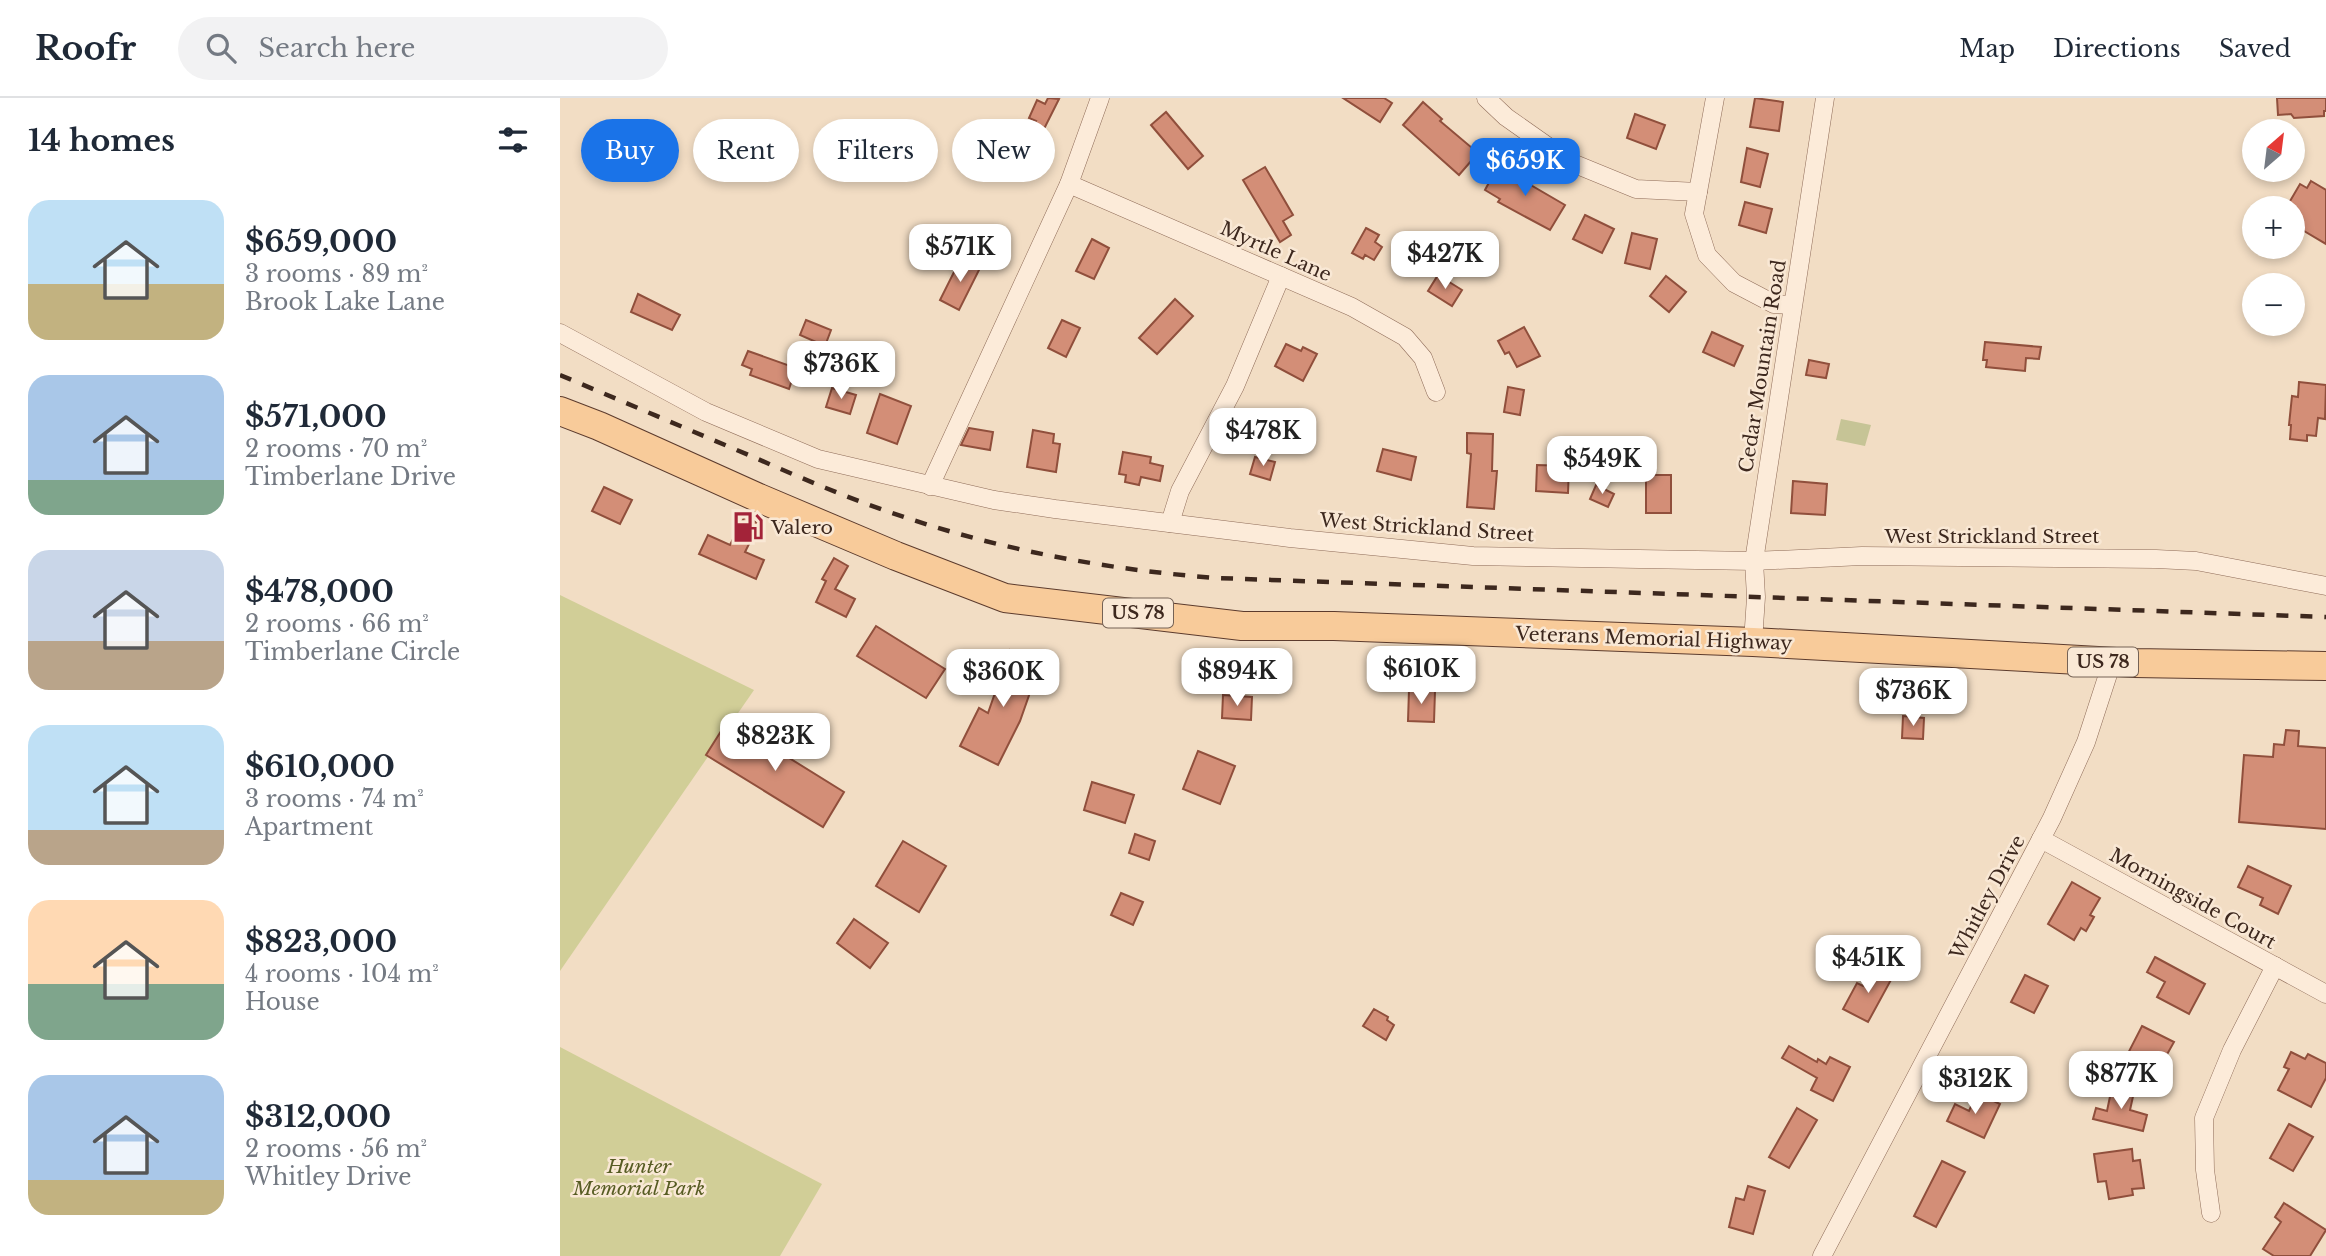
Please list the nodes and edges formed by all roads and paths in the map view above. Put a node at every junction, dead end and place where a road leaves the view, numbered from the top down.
1 (1100, 98) edge
2 (1486, 98) edge
3 (1715, 98) edge
4 (1825, 98) edge
5 (1069, 184) junction
6 (1698, 192) junction
7 (1281, 276) junction
8 (1792, 305) junction
9 (560, 333) edge
10 (1436, 393) dead end
11 (560, 411) edge
12 (930, 486) junction
13 (1170, 523) junction
14 (1754, 561) junction
15 (2326, 586) edge
16 (1753, 642) junction
17 (2112, 662) junction
18 (2326, 666) edge
19 (2041, 839) junction
20 (2275, 966) junction
21 (2326, 994) edge
22 (2211, 1213) dead end
23 (1822, 1256) edge

1 - 5 street
2 - 6 street
3 - 6 street
4 - 8 street, Cedar Mountain Road
5 - 7 street, Myrtle Lane
5 - 12 street
6 - 8 street
7 - 10 street, Myrtle Lane
7 - 13 street
8 - 14 street, Cedar Mountain Road
9 - 12 street, West Strickland Street
11 - 16 main road, Veterans Memorial Highway / US 78
12 - 13 street, West Strickland Street
13 - 14 street, West Strickland Street
14 - 15 street, West Strickland Street
14 - 16 street, Cedar Mountain Road
16 - 17 main road, Veterans Memorial Highway / US 78
17 - 18 main road, Veterans Memorial Highway / US 78
17 - 19 street, Whitley Drive
19 - 20 street, Morningside Court
19 - 23 street, Whitley Drive
20 - 21 street, Morningside Court
20 - 22 street

